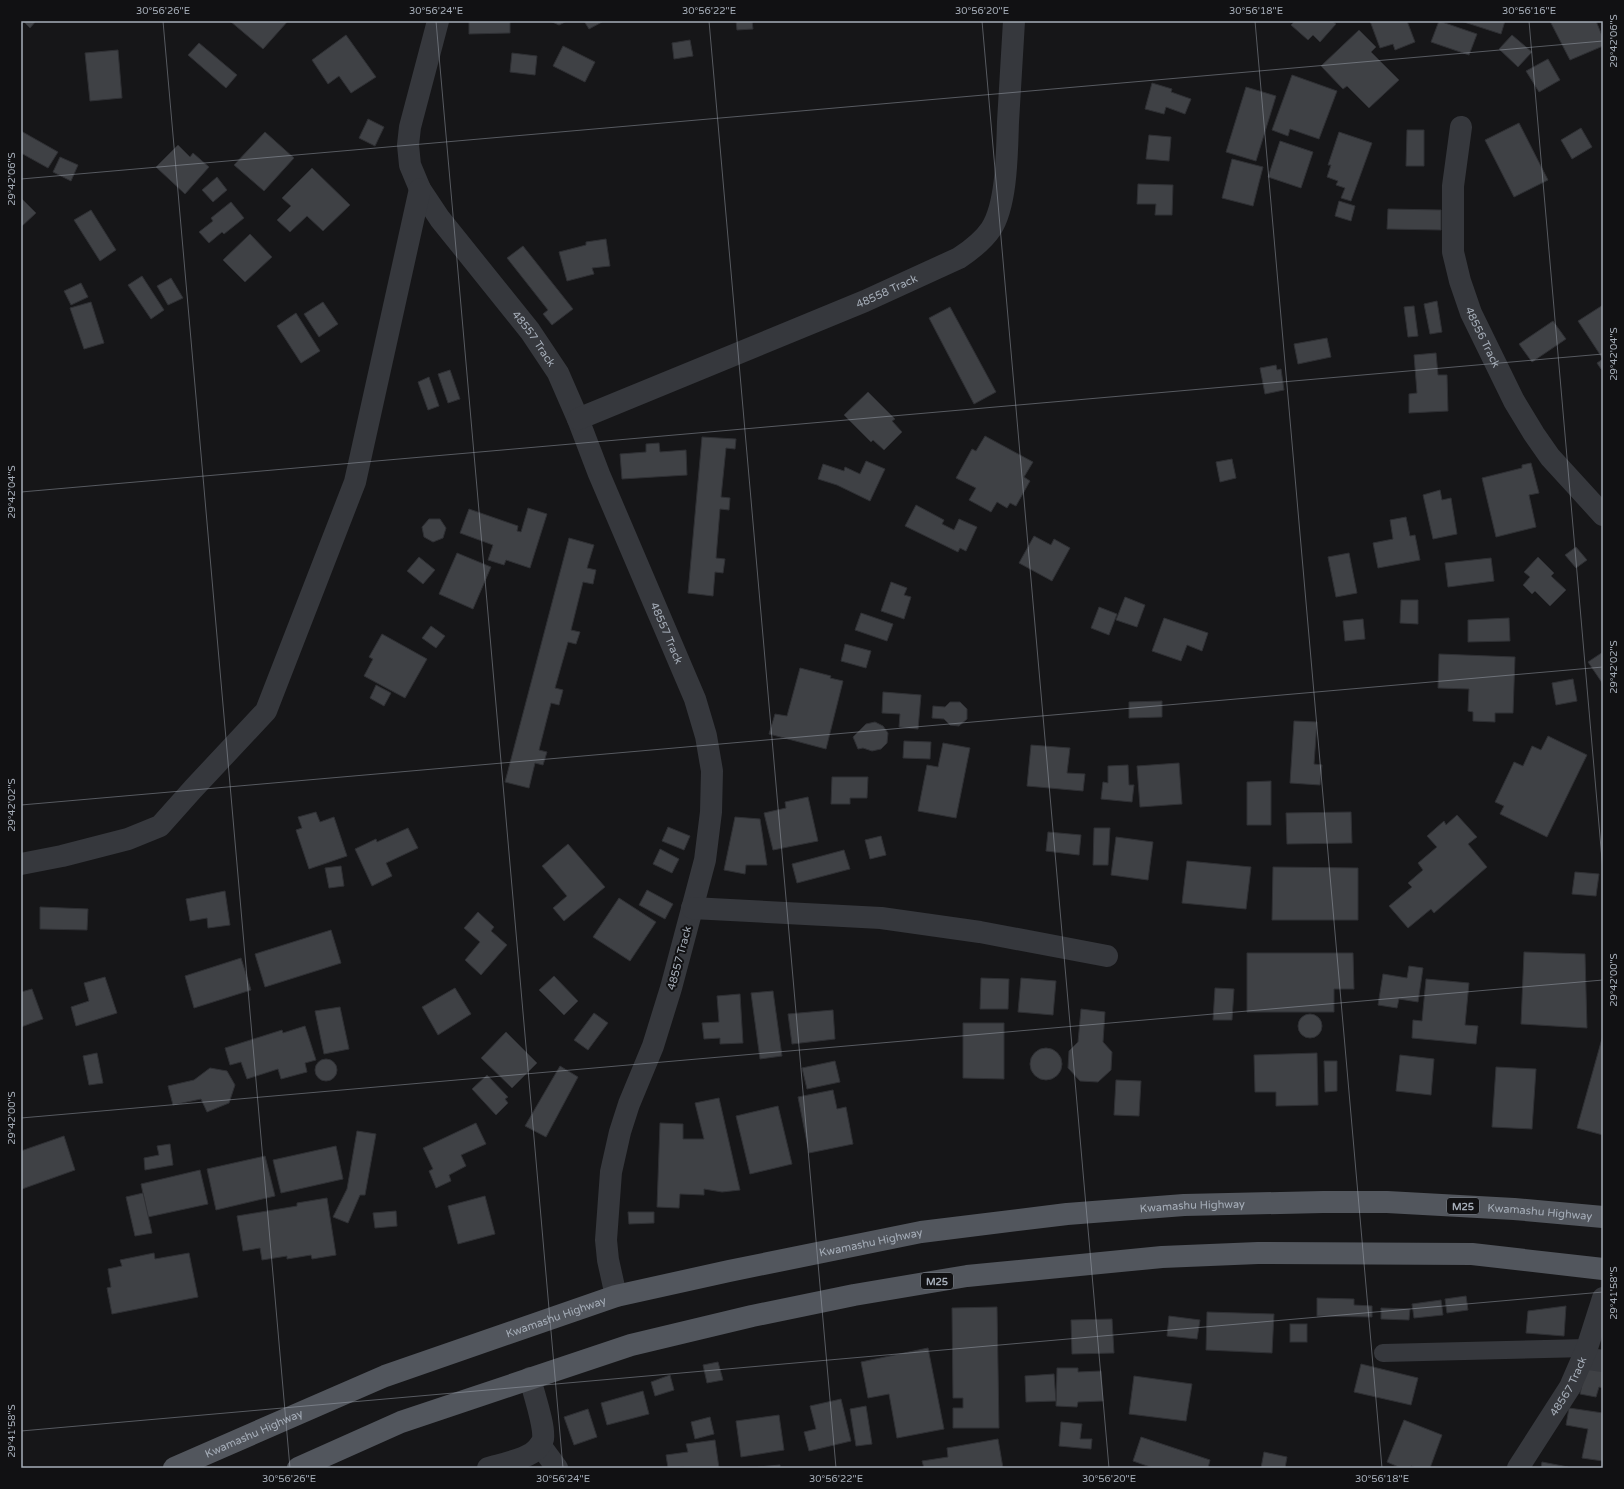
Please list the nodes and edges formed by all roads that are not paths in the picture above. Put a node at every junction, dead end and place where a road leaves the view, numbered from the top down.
1 (438, 21) edge
2 (1014, 21) edge
3 (1460, 126) dead end
4 (420, 189) junction
5 (578, 419) junction
6 (1603, 514) edge
7 (21, 864) edge
8 (692, 908) junction
9 (1107, 956) dead end
10 (1603, 1217) edge
11 (1603, 1269) edge
12 (616, 1296) junction
13 (1603, 1298) edge
14 (1383, 1353) dead end
15 (1590, 1356) edge
16 (530, 1378) junction
17 (540, 1445) junction
18 (174, 1468) edge
19 (298, 1468) edge
20 (488, 1468) edge
21 (557, 1468) edge
22 (1518, 1468) edge

1 - 4 street, 48557 Track
2 - 5 street, 48558 Track
3 - 6 street, 48556 Track
4 - 5 street, 48557 Track
4 - 7 street
5 - 8 street, 48557 Track
8 - 9 street
8 - 12 street, 48557 Track
10 - 12 main road, Kwamashu Highway / M25
11 - 16 main road, M25
12 - 18 main road, Kwamashu Highway / M25
13 - 15 street, 48567 Track
14 - 15 lane
15 - 22 street, 48567 Track
16 - 17 street
16 - 19 main road, M25
17 - 20 street
17 - 21 street

